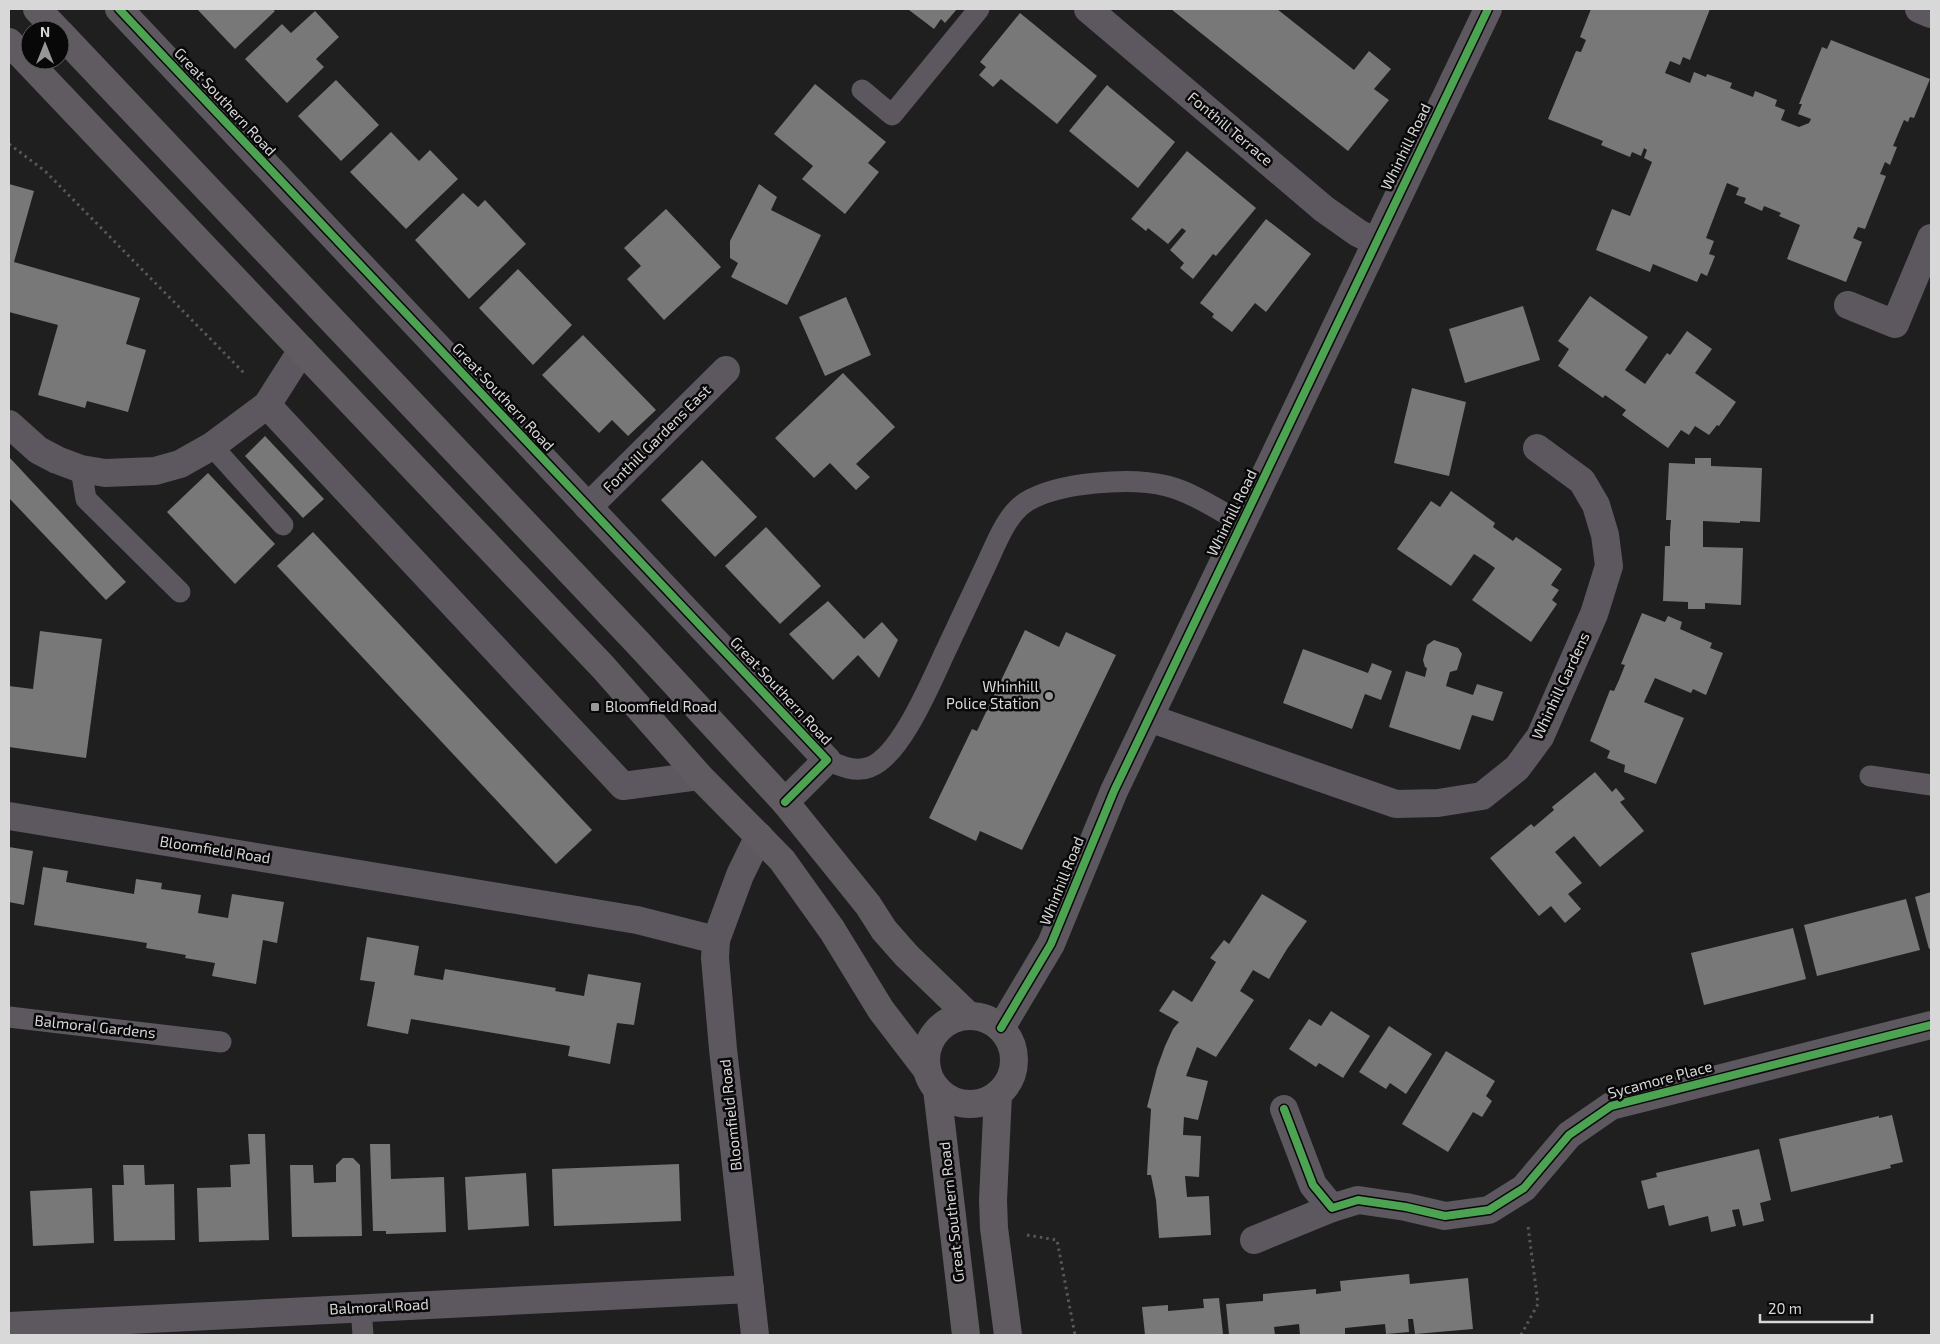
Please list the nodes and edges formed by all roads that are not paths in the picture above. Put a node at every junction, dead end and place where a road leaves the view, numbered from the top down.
1 (37, 9) edge
2 (119, 9) edge
3 (979, 9) edge
4 (1088, 9) edge
5 (1488, 9) edge
6 (1919, 9) edge
7 (1931, 14) edge
8 (47, 20) edge
9 (9, 42) edge
10 (70, 44) edge
11 (862, 90) dead end
12 (1931, 238) edge
13 (1376, 242) junction
14 (1848, 305) dead end
15 (302, 350) junction
16 (726, 370) dead end
17 (268, 405) junction
18 (9, 424) edge
19 (212, 446) junction
20 (1537, 448) dead end
21 (81, 469) junction
22 (588, 507) junction
23 (1242, 522) junction
24 (283, 525) dead end
25 (180, 592) dead end
26 (1149, 718) junction
27 (826, 760) junction
28 (699, 776) junction
29 (1870, 776) dead end
30 (1931, 785) edge
31 (785, 802) junction
32 (9, 816) edge
33 (759, 836) junction
34 (716, 940) junction
35 (968, 1015) junction
36 (9, 1017) edge
37 (1931, 1025) edge
38 (1002, 1028) junction
39 (221, 1042) dead end
40 (932, 1080) junction
41 (998, 1094) junction
42 (1284, 1109) dead end
43 (1332, 1208) junction
44 (1254, 1240) dead end
45 (750, 1290) junction
46 (361, 1308) junction
47 (9, 1326) edge
48 (363, 1335) edge
49 (756, 1335) edge
50 (966, 1335) edge
51 (1008, 1335) edge

1 - 8 main road
2 - 22 street, Great Southern Road
3 - 11 lane
4 - 13 street, Fonthill Terrace
5 - 13 street, Whinhill Road
6 - 7 street
9 - 15 main road, Great Southern Road
10 - 31 main road
12 - 14 street
13 - 23 street, Whinhill Road
15 - 17 street
15 - 28 main road, Great Southern Road
16 - 22 street, Fonthill Gardens East
17 - 19 street
17 - 28 street
18 - 21 street
19 - 21 street
19 - 24 lane
20 - 26 street, Whinhill Gardens
21 - 25 lane
22 - 27 street, Great Southern Road
23 - 26 street, Whinhill Road
23 - 27 lane
26 - 38 street, Whinhill Road
27 - 31 street, Great Southern Road
28 - 33 main road, Great Southern Road
29 - 30 lane
31 - 35 main road
32 - 34 street, Bloomfield Road
33 - 34 street, Bloomfield Road
33 - 40 main road, Great Southern Road
34 - 45 street, Bloomfield Road
35 - 38 main road
35 - 40 main road
36 - 39 lane, Balmoral Gardens
37 - 43 street, Sycamore Place
38 - 41 main road
40 - 41 main road
40 - 50 main road, Great Southern Road
41 - 51 main road
42 - 43 street
43 - 44 street, Sycamore Place
45 - 46 street, Balmoral Road
45 - 49 street, Bloomfield Road
46 - 47 street, Balmoral Road
46 - 48 lane

